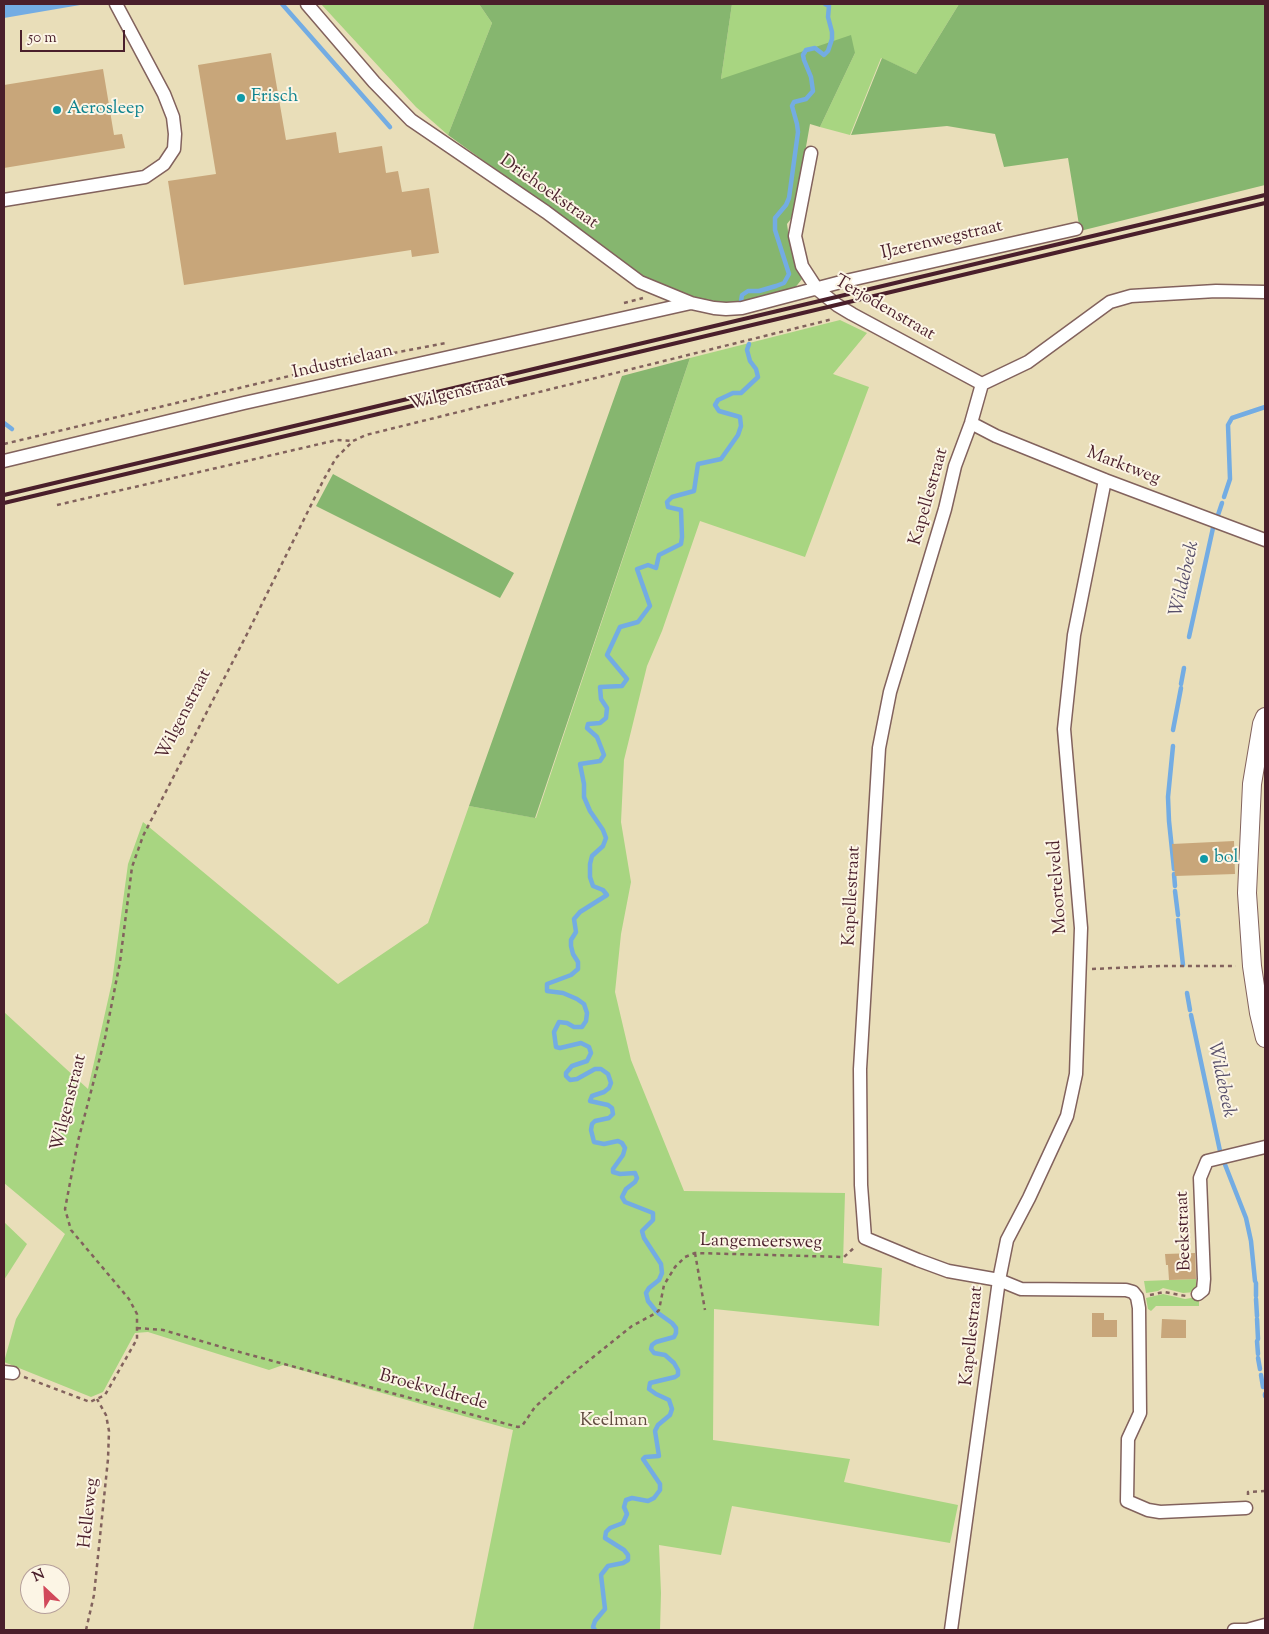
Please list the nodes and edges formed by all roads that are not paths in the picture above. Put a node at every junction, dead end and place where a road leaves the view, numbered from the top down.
1 (116, 4) edge
2 (307, 4) edge
3 (811, 153) dead end
4 (4, 200) edge
5 (1076, 228) dead end
6 (816, 289) junction
7 (1265, 292) edge
8 (691, 303) junction
9 (982, 384) junction
10 (971, 422) junction
11 (4, 461) edge
12 (1105, 480) junction
13 (1265, 540) edge
14 (1265, 716) edge
15 (1265, 1038) edge
16 (1265, 1148) edge
17 (999, 1280) junction
18 (1198, 1294) road end
19 (1246, 1508) dead end
20 (1265, 1625) edge
21 (951, 1630) edge
22 (1234, 1630) edge

1 - 4 street
2 - 8 street, Driehoekstraat
3 - 6 street, Terjodenstraat
5 - 6 street, IJzerenwegstraat
6 - 8 street, Driehoekstraat
6 - 9 street, Terjodenstraat
7 - 9 street
8 - 11 street, Industrielaan
9 - 10 street, Kapellestraat
10 - 12 street, Marktweg
10 - 17 street, Kapellestraat
12 - 13 street, Marktweg
12 - 17 street, Moortelveld
14 - 15 street
16 - 18 street, Beekstraat
17 - 19 street
17 - 21 street, Kapellestraat
20 - 22 street

